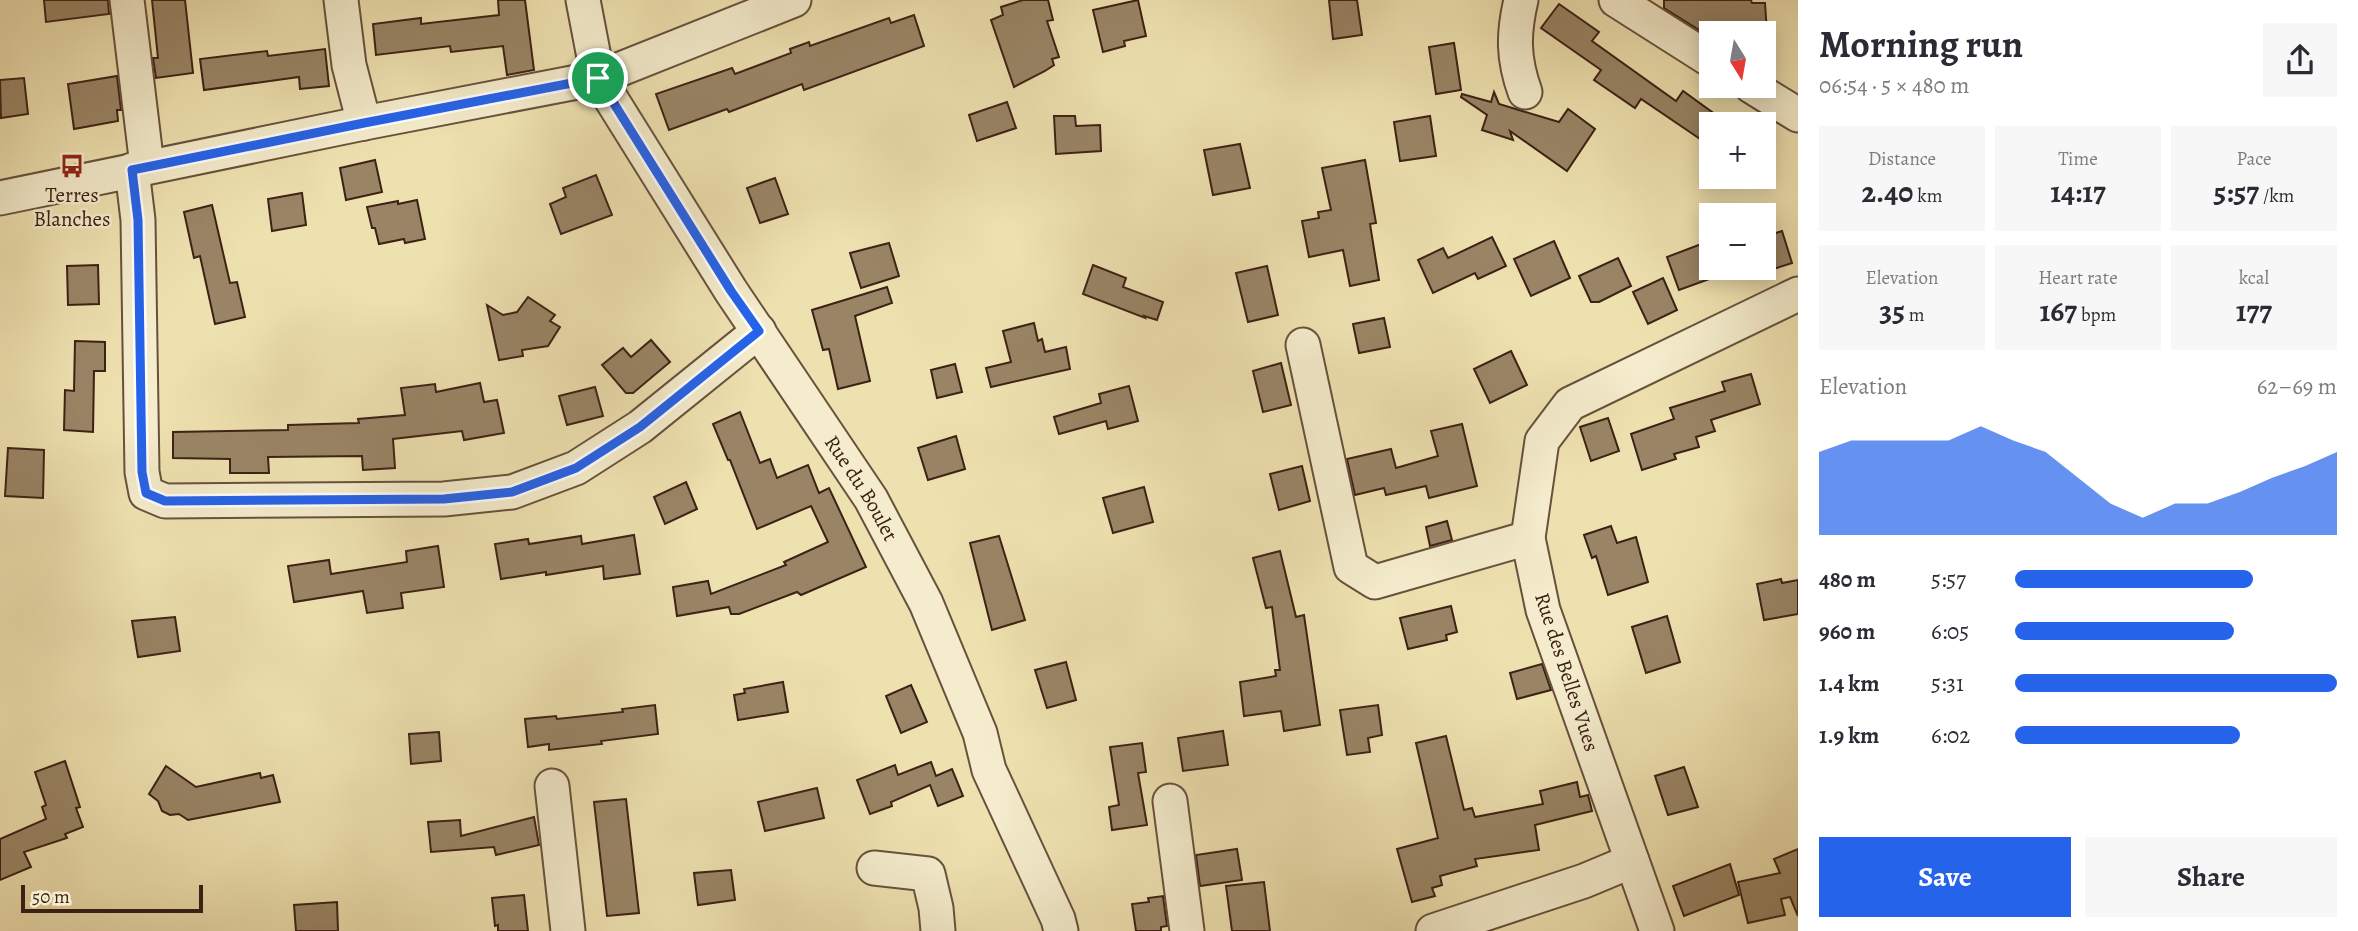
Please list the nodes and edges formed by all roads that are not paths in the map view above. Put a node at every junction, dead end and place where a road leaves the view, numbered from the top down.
1 (127, 0) edge
2 (341, 0) edge
3 (583, 0) edge
4 (794, 0) edge
5 (1521, 0) edge
6 (1616, 0) edge
7 (1699, 53) edge
8 (598, 78) junction
9 (1525, 92) dead end
10 (1770, 98) edge
11 (1798, 116) edge
12 (364, 123) junction
13 (140, 168) junction
14 (0, 198) edge
15 (1798, 294) edge
16 (759, 331) junction
17 (1303, 345) dead end
18 (1528, 538) junction
19 (552, 786) dead end
20 (1170, 801) dead end
21 (1633, 861) junction
22 (874, 868) dead end
23 (568, 931) edge
24 (938, 931) edge
25 (1061, 931) edge
26 (1187, 931) edge
27 (1433, 931) edge
28 (1657, 931) edge

1 - 13 street
2 - 12 street
3 - 8 street
4 - 8 street
5 - 9 street
6 - 7 street
8 - 12 street
8 - 16 street, Rue du Boulet
10 - 11 street
12 - 13 street
13 - 14 street
13 - 16 street
15 - 18 street, Rue des Belles Vues
16 - 25 street, Rue du Boulet
17 - 18 street
18 - 21 street, Rue des Belles Vues
19 - 23 street
20 - 26 street
21 - 27 street
21 - 28 street, Rue des Belles Vues
22 - 24 street

